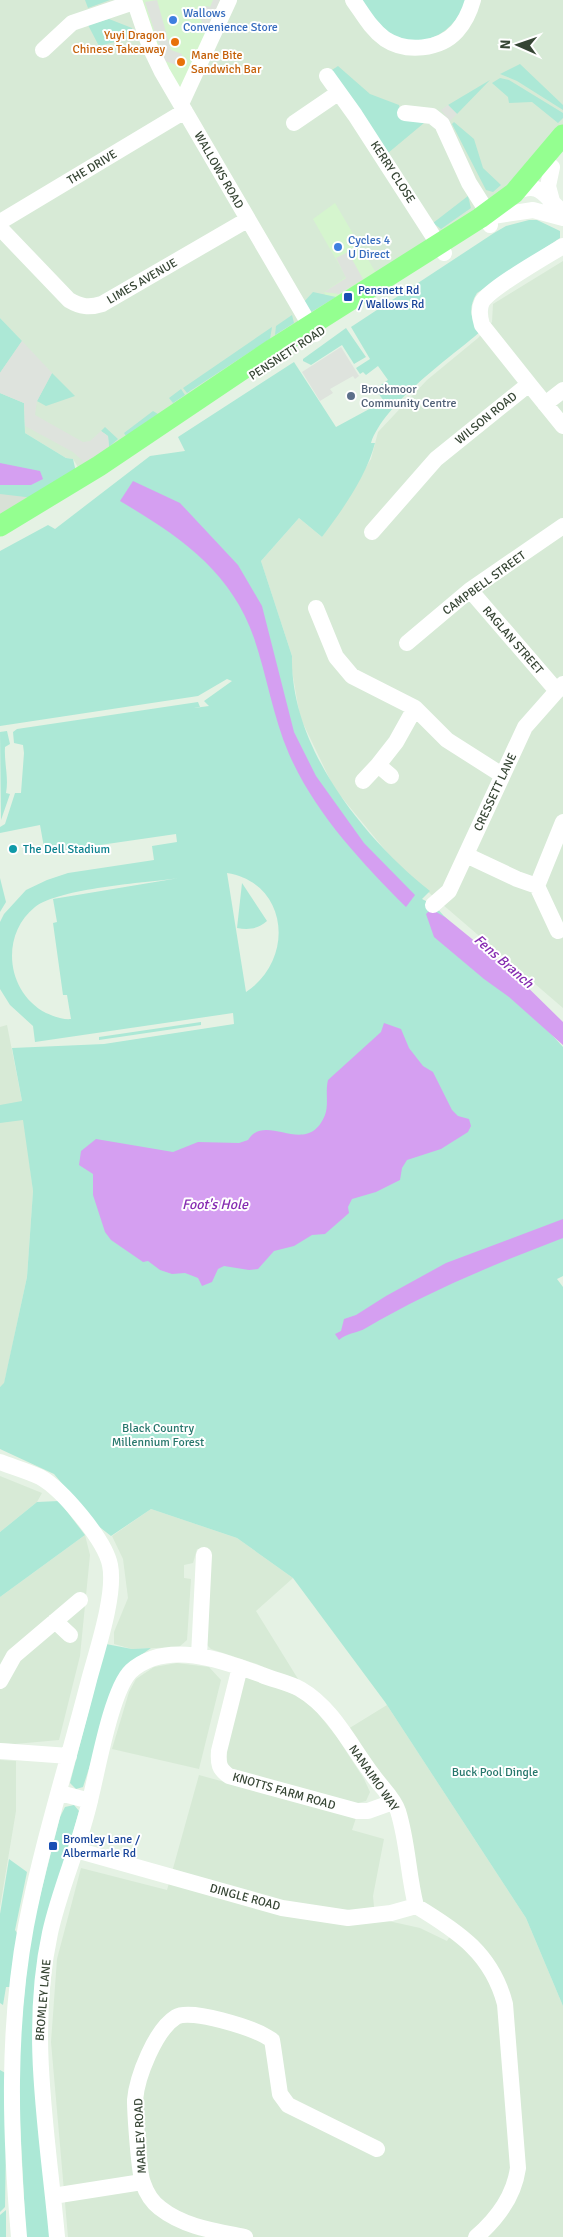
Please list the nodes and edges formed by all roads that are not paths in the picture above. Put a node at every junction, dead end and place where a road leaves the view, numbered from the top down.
1 (229, 0) edge
2 (353, 0) edge
3 (473, 0) edge
4 (134, 1) edge
5 (43, 50) dead end
6 (327, 76) dead end
7 (338, 93) junction
8 (183, 107) junction
9 (405, 113) dead end
10 (294, 123) dead end
11 (563, 135) edge
12 (536, 179) edge
13 (553, 209) edge
14 (494, 218) junction
15 (563, 218) edge
16 (247, 220) junction
17 (0, 222) edge
18 (0, 228) edge
19 (563, 246) edge
20 (442, 249) junction
21 (313, 330) junction
22 (529, 384) junction
23 (563, 390) edge
24 (545, 404) junction
25 (563, 426) edge
26 (0, 526) edge
27 (563, 526) edge
28 (372, 532) dead end
29 (0, 538) edge
30 (470, 590) junction
31 (316, 608) dead end
32 (407, 643) dead end
33 (560, 687) edge
34 (415, 708) junction
35 (502, 775) junction
36 (364, 781) dead end
37 (563, 822) edge
38 (466, 855) junction
39 (537, 886) junction
40 (433, 905) dead end
41 (558, 932) dead end
42 (0, 1462) edge
43 (204, 1555) dead end
44 (80, 1600) dead end
45 (56, 1621) junction
46 (70, 1635) dead end
47 (199, 1656) junction
48 (240, 1667) junction
49 (0, 1681) edge
50 (0, 1751) edge
51 (69, 1756) junction
52 (60, 1793) junction
53 (90, 1801) junction
54 (393, 1802) junction
55 (76, 1850) junction
56 (416, 1906) junction
57 (377, 2149) dead end
58 (142, 2182) junction
59 (53, 2196) junction
60 (19, 2237) edge
61 (57, 2237) edge
62 (245, 2237) edge
63 (476, 2237) edge

1 - 8 street
2 - 3 street
4 - 5 street
4 - 8 street, WALLOWS ROAD
6 - 7 street, KERRY CLOSE
7 - 10 street
7 - 20 street, KERRY CLOSE
8 - 16 street, WALLOWS ROAD
8 - 17 street, THE DRIVE
9 - 14 street
11 - 12 main road, PENSNETT ROAD
12 - 13 street
12 - 13 street
12 - 14 main road, PENSNETT ROAD
13 - 14 street
13 - 15 street
14 - 20 main road, PENSNETT ROAD
16 - 18 street, LIMES AVENUE
16 - 21 street, WALLOWS ROAD
19 - 22 street, WILSON ROAD
20 - 21 main road, PENSNETT ROAD
20 - 21 main road, PENSNETT ROAD
21 - 26 main road, PENSNETT ROAD
21 - 29 main road, PENSNETT ROAD
22 - 24 street
22 - 28 street, WILSON ROAD
23 - 24 street
24 - 25 street
27 - 30 street, CAMPBELL STREET
30 - 32 street, CAMPBELL STREET
30 - 33 street, RAGLAN STREET
31 - 34 street
33 - 35 street, CRESSETT LANE
34 - 35 street
34 - 36 street
35 - 38 street, CRESSETT LANE
37 - 39 street
38 - 39 street
38 - 40 street, CRESSETT LANE
39 - 41 street
42 - 51 street, BROMLEY LANE
43 - 47 street
44 - 45 street
45 - 46 street
45 - 49 street
47 - 48 street, NANAIMO WAY
47 - 53 street, NANAIMO WAY
48 - 54 street, NANAIMO WAY
48 - 54 street, KNOTTS FARM ROAD
50 - 51 street
51 - 52 street, BROMLEY LANE
52 - 53 street
52 - 60 street, BROMLEY LANE
53 - 55 street, BROMLEY LANE
54 - 56 street, NANAIMO WAY
55 - 56 street, DINGLE ROAD
55 - 59 street, BROMLEY LANE
56 - 63 street
57 - 58 street, MARLEY ROAD
58 - 59 street
58 - 62 street, MARLEY ROAD
59 - 61 street, BROMLEY LANE

